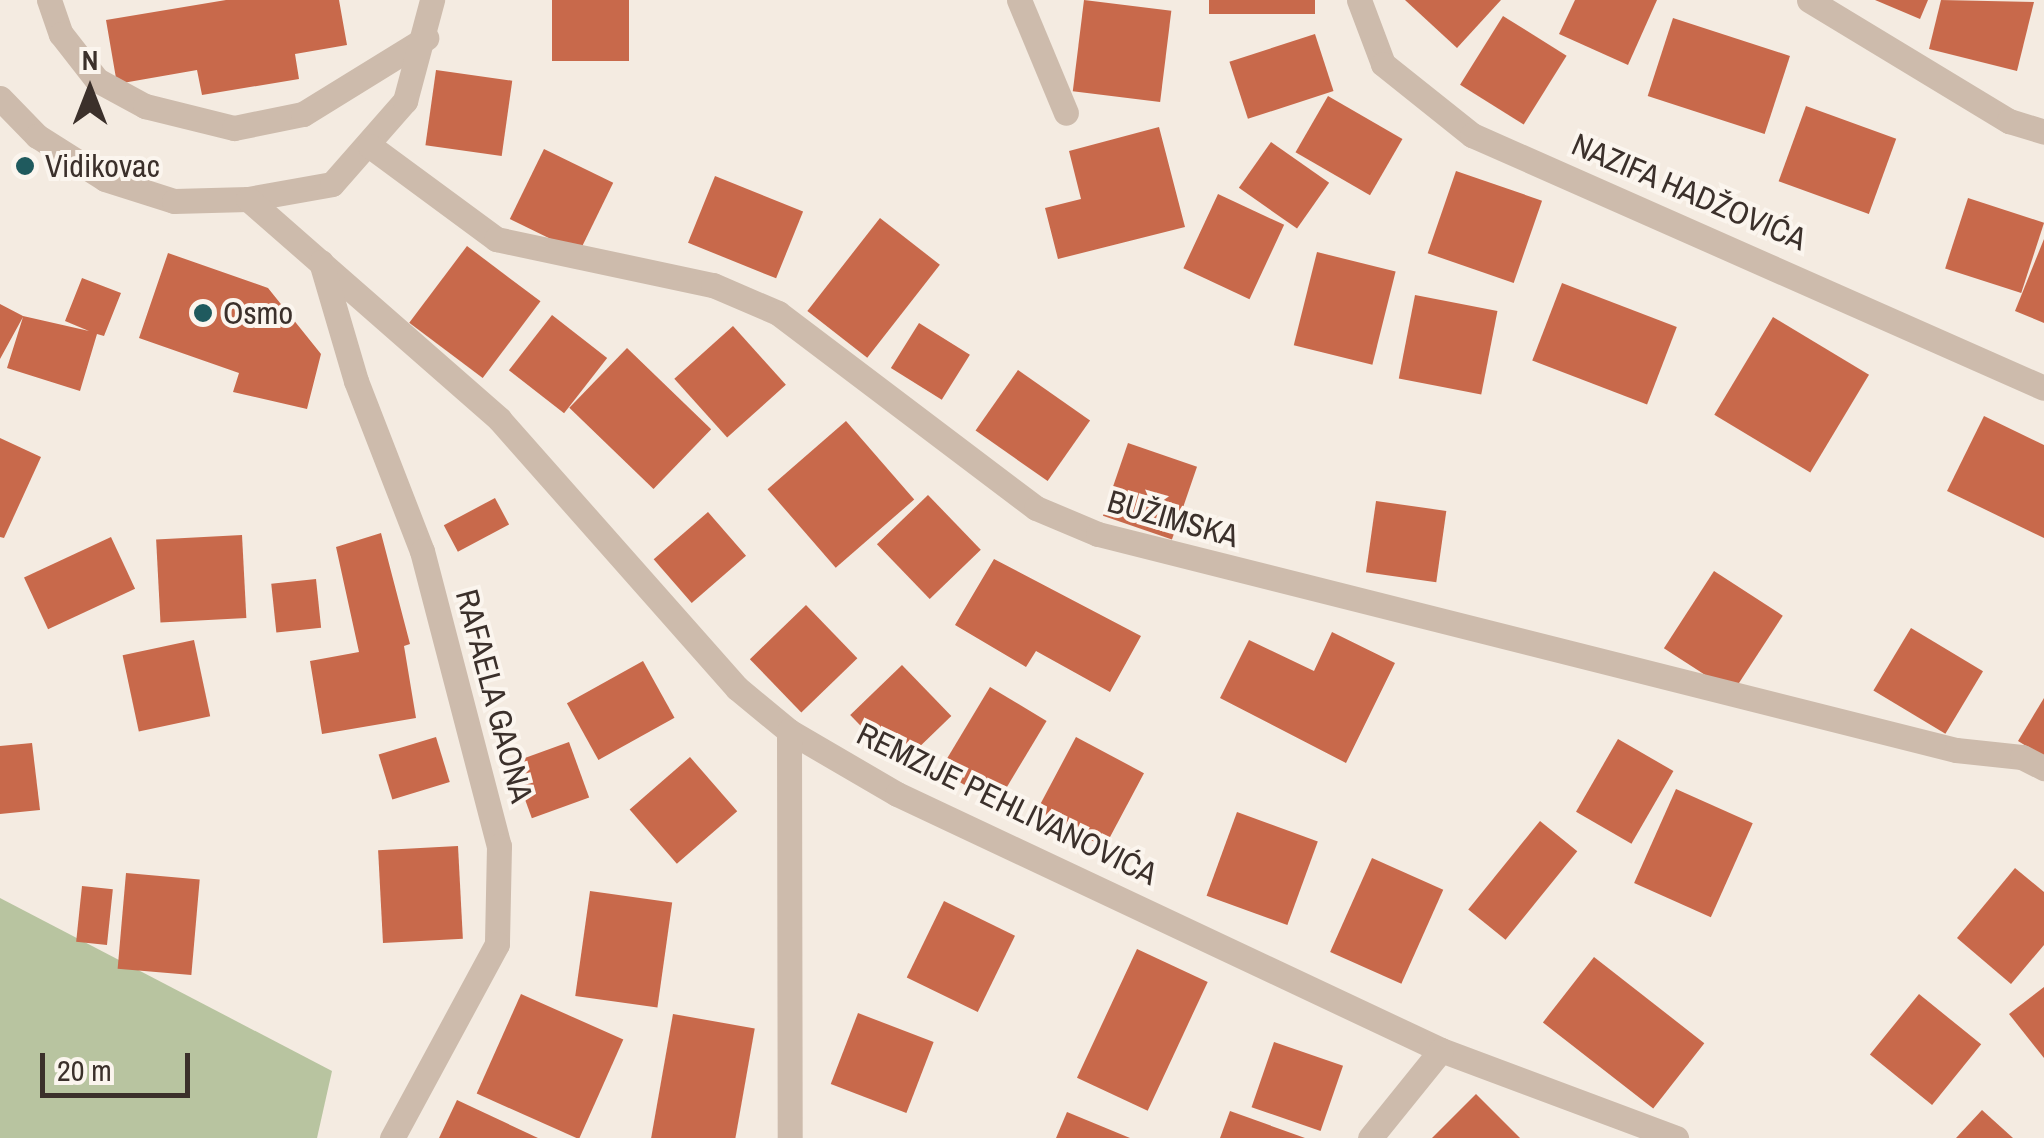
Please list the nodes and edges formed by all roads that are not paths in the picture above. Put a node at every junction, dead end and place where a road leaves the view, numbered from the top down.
1 (49, 0) edge
2 (432, 0) edge
3 (1018, 0) edge
4 (1359, 0) edge
5 (1808, 0) edge
6 (426, 38) junction
7 (0, 98) edge
8 (1066, 113) dead end
9 (2044, 132) edge
10 (370, 146) junction
11 (248, 199) junction
12 (321, 262) junction
13 (2044, 388) edge
14 (790, 731) junction
15 (2044, 768) edge
16 (1441, 1050) junction
17 (392, 1138) edge
18 (790, 1138) edge
19 (1370, 1138) edge
20 (1676, 1138) edge

1 - 6 street
2 - 6 street
3 - 8 street
4 - 13 street, NAZIFA HADŽOVIĆA
5 - 9 street
6 - 10 street
7 - 11 street
10 - 11 street
10 - 15 street, BUŽIMSKA
11 - 12 street, REMZIJE PEHLIVANOVIĆA
12 - 14 street, REMZIJE PEHLIVANOVIĆA
12 - 17 street, RAFAELA GAONA
14 - 16 street, REMZIJE PEHLIVANOVIĆA
14 - 18 street
16 - 19 street
16 - 20 street, REMZIJE PEHLIVANOVIĆA

